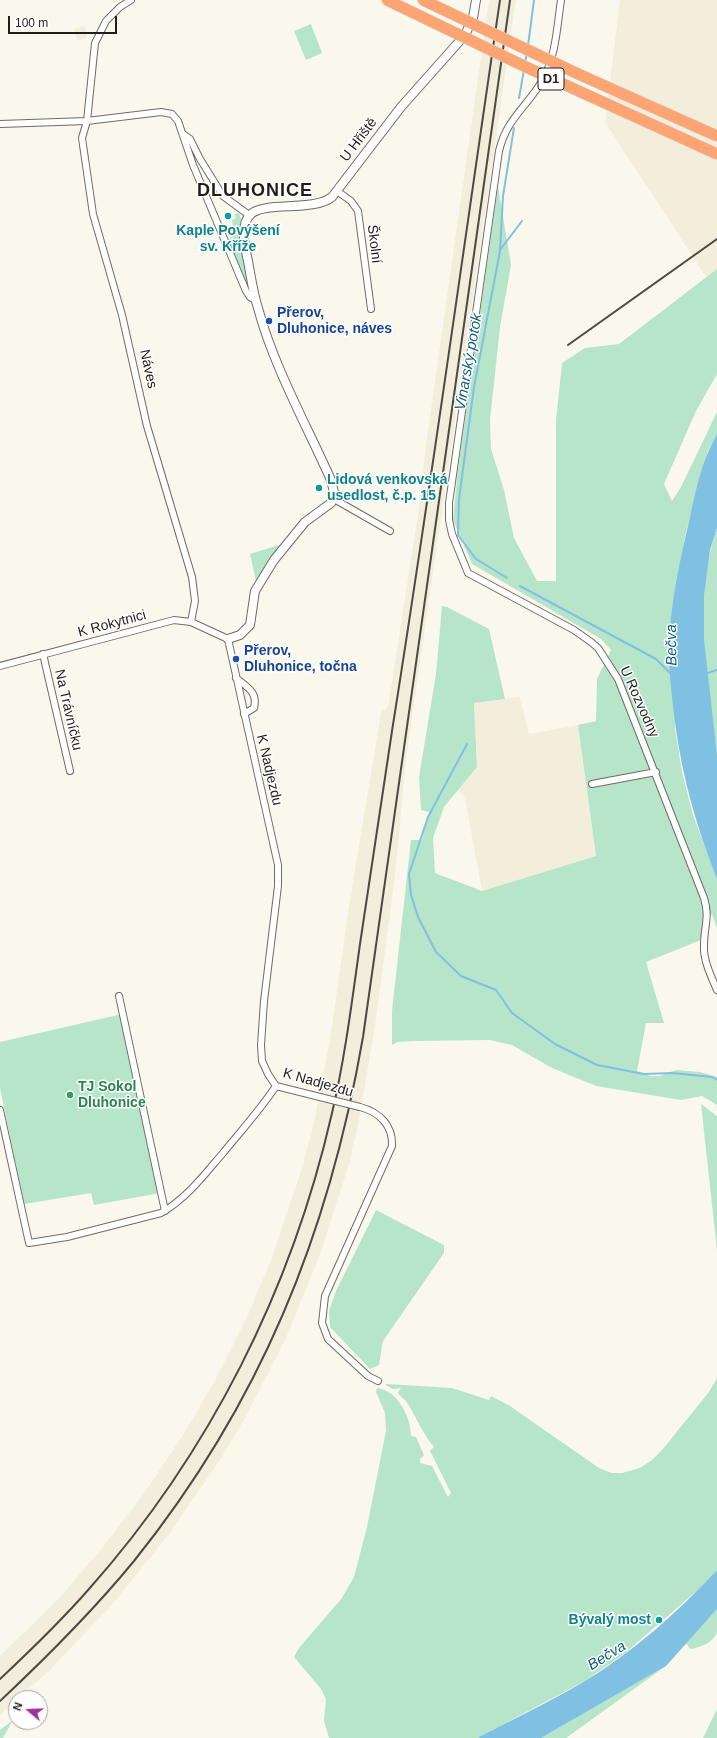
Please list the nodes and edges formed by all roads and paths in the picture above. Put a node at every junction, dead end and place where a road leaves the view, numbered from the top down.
1 (131, 0) edge
2 (386, 0) edge
3 (422, 0) edge
4 (476, 0) edge
5 (561, 0) edge
6 (87, 121) junction
7 (0, 124) edge
8 (183, 134) junction
9 (717, 136) edge
10 (717, 154) edge
11 (337, 191) junction
12 (249, 215) junction
13 (255, 300) junction
14 (371, 309) dead end
15 (334, 499) junction
16 (390, 531) dead end
17 (191, 622) junction
18 (228, 639) junction
19 (43, 654) junction
20 (0, 666) edge
21 (236, 678) junction
22 (244, 714) junction
23 (70, 771) dead end
24 (656, 772) junction
25 (592, 784) dead end
26 (717, 990) edge
27 (119, 996) dead end
28 (276, 1086) junction
29 (0, 1110) edge
30 (165, 1211) junction
31 (378, 1381) dead end

1 - 6 street, Náves
2 - 10 highway, D1, bridge
3 - 9 highway, D1, bridge
4 - 11 street, U Hřiště
5 - 24 street, U Rozvodny
6 - 7 street
6 - 8 street
6 - 17 street, Náves
8 - 12 street
8 - 13 street
11 - 12 street, U Hřiště
11 - 14 street, Školní
12 - 13 street
13 - 15 street
15 - 16 street
15 - 18 street
17 - 18 street, K Rokytnici
17 - 19 street, K Rokytnici
18 - 21 street, K Nadjezdu
19 - 20 street, K Rokytnici
19 - 23 street, Na Trávníčku
21 - 22 street, K Nadjezdu
21 - 22 street
22 - 28 street, K Nadjezdu
24 - 25 street
24 - 26 street, U Rozvodny
27 - 30 street
28 - 30 street
28 - 31 street, K Nadjezdu, bridge
29 - 30 street

